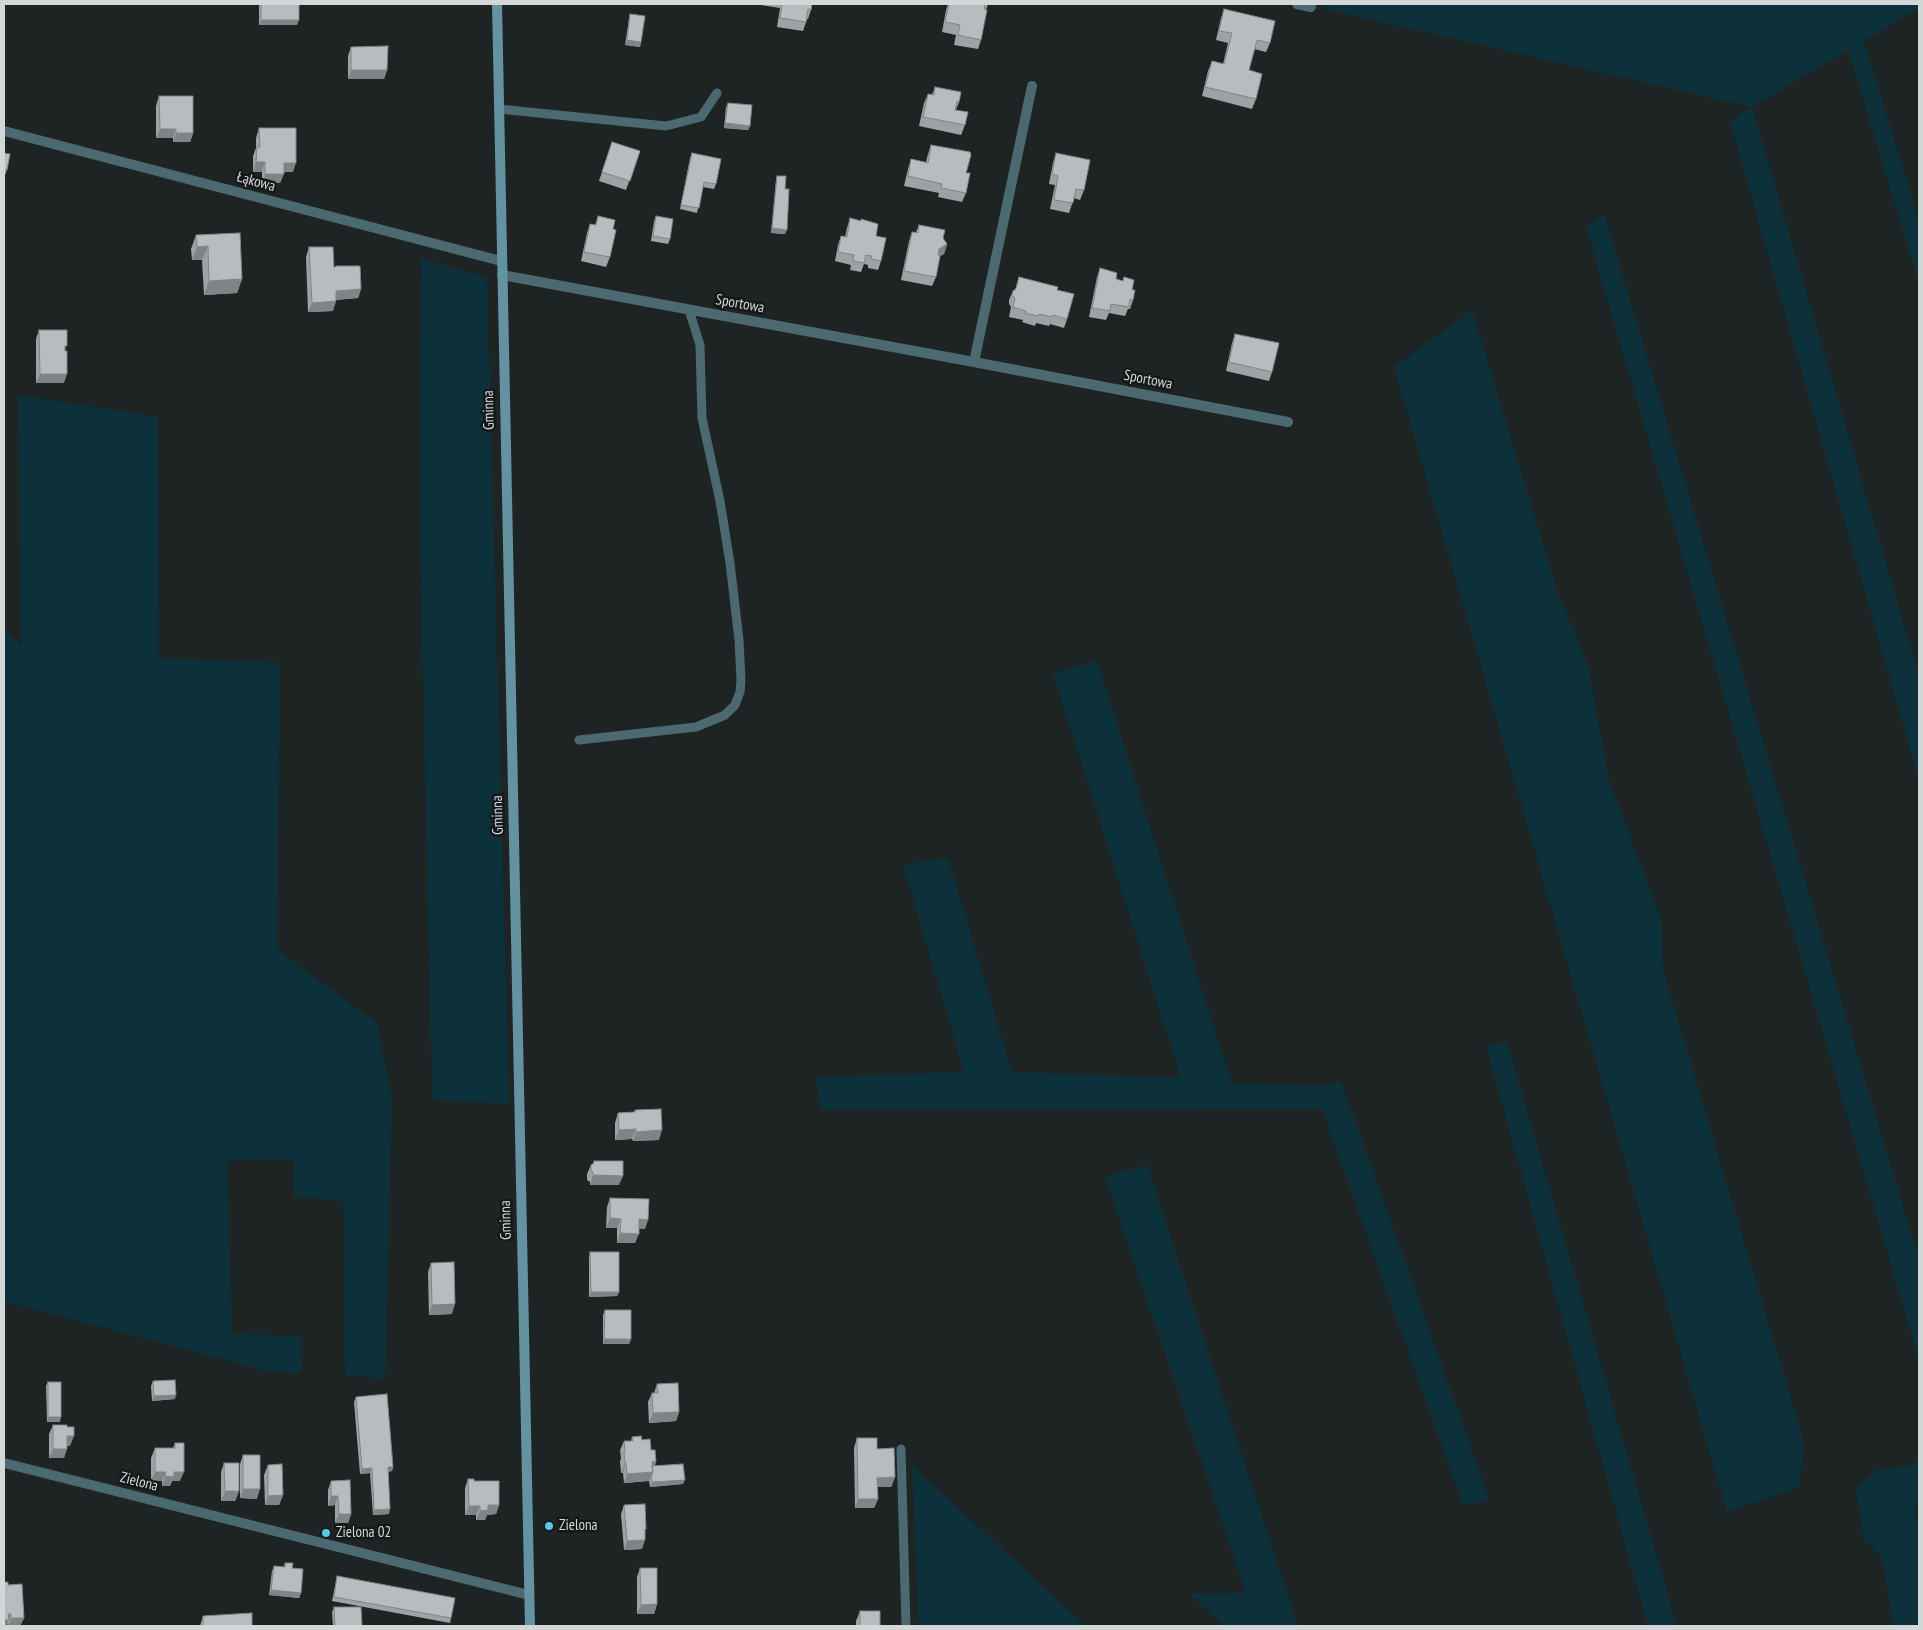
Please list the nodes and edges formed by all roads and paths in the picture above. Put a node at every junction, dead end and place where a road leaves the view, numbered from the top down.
1 (497, 4) edge
2 (1297, 4) edge
3 (1311, 7) dead end
4 (1032, 86) dead end
5 (717, 94) dead end
6 (499, 109) junction
7 (4, 131) edge
8 (501, 261) junction
9 (502, 275) junction
10 (689, 310) junction
11 (974, 362) junction
12 (1288, 422) dead end
13 (579, 740) dead end
14 (901, 1449) dead end
15 (4, 1463) edge
16 (529, 1595) junction
17 (530, 1626) edge
18 (906, 1626) edge

1 - 6 main road, Gminna
2 - 3 street
4 - 11 street
5 - 6 lane
6 - 8 main road, Gminna
7 - 8 street, Łąkowa
8 - 9 main road, Gminna
9 - 10 street, Sportowa
9 - 16 main road, Gminna
10 - 11 street, Sportowa
10 - 13 lane
11 - 12 street, Sportowa
14 - 18 lane
15 - 16 street, Zielona
16 - 17 main road, Gminna

